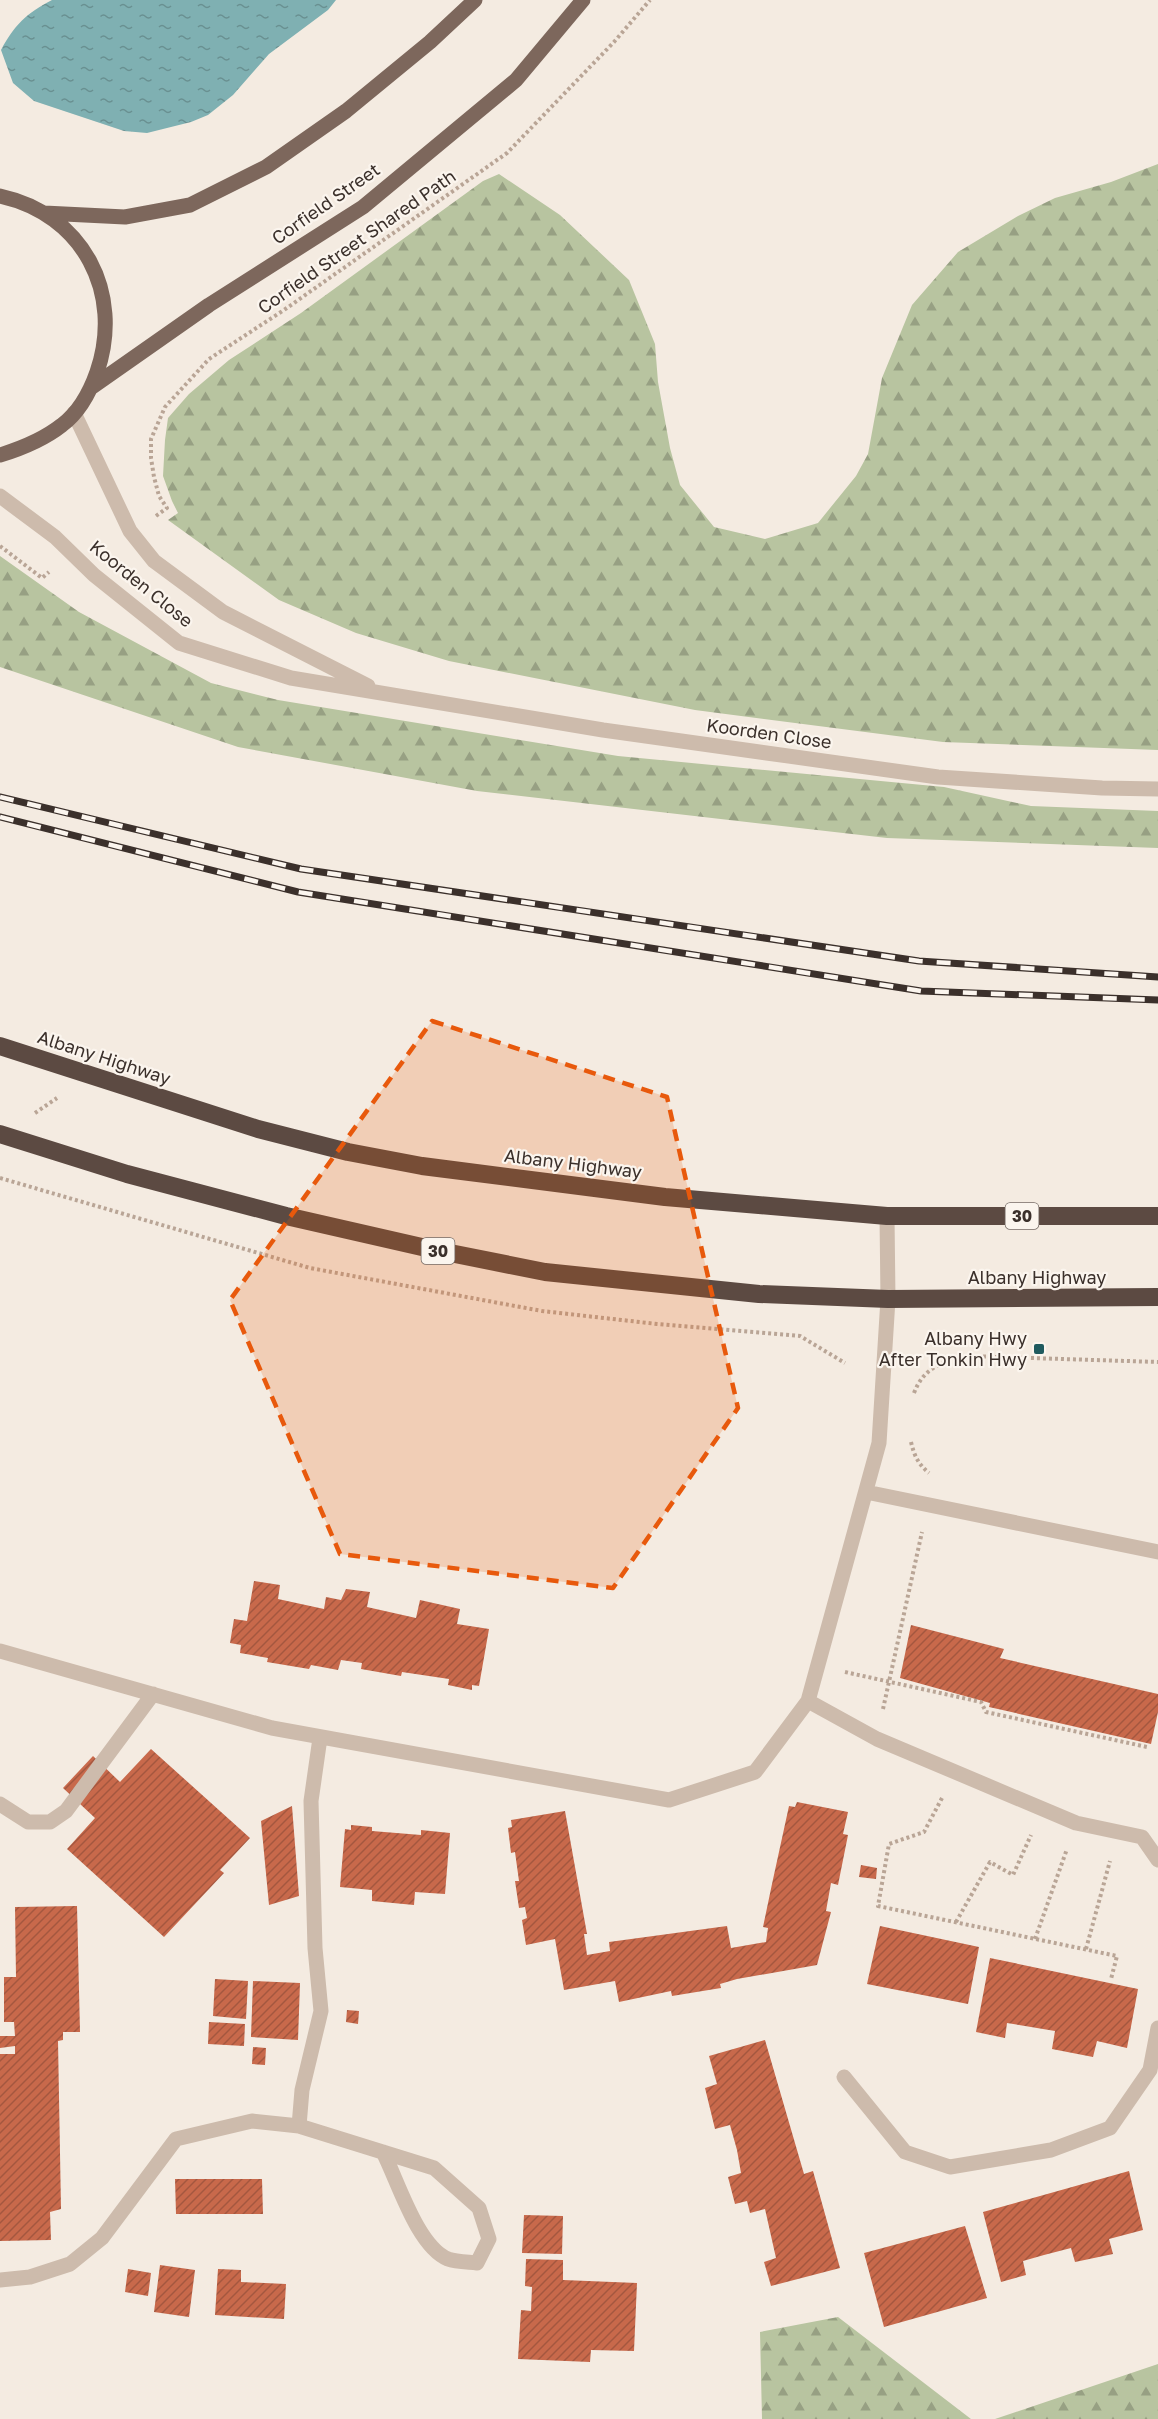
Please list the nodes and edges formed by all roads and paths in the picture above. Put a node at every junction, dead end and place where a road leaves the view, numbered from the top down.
1 (475, 0) edge
2 (584, 0) edge
3 (650, 0) edge
4 (0, 196) edge
5 (44, 213) junction
6 (92, 387) junction
7 (74, 413) junction
8 (0, 455) edge
9 (0, 496) edge
10 (149, 521) dead end
11 (0, 546) edge
12 (42, 578) dead end
13 (378, 691) junction
14 (1158, 789) edge
15 (0, 1046) edge
16 (57, 1098) dead end
17 (29, 1116) dead end
18 (0, 1134) edge
19 (887, 1216) junction
20 (1158, 1216) edge
21 (1158, 1298) edge
22 (888, 1299) junction
23 (1158, 1362) edge
24 (913, 1396) dead end
25 (910, 1439) dead end
26 (933, 1477) dead end
27 (866, 1492) junction
28 (922, 1538) dead end
29 (1158, 1552) edge
30 (0, 1650) edge
31 (818, 1666) junction
32 (889, 1682) junction
33 (153, 1694) junction
34 (808, 1701) junction
35 (320, 1738) junction
36 (876, 1739) junction
37 (1147, 1747) dead end
38 (947, 1789) dead end
39 (0, 1804) edge
40 (1044, 1807) junction
41 (1076, 1822) junction
42 (1118, 1831) junction
43 (1158, 1860) edge
44 (956, 1922) junction
45 (1035, 1939) junction
46 (1086, 1950) junction
47 (1111, 1979) dead end
48 (1158, 2028) edge
49 (844, 2077) dead end
50 (299, 2126) junction
51 (383, 2152) junction
52 (0, 2280) edge

1 - 5 main road
2 - 6 main road, Corfield Street
3 - 10 path, Corfield Street Shared Path
4 - 5 main road
5 - 6 main road
6 - 7 main road
7 - 8 main road
7 - 13 street, Koorden Close
9 - 13 street, Koorden Close
11 - 12 path
13 - 14 street, Koorden Close
15 - 19 highway, Albany Highway / 30
16 - 17 path
18 - 22 highway, Albany Highway / 30
19 - 20 highway, Albany Highway / 30
19 - 22 street
21 - 22 highway, Albany Highway / 30
22 - 27 street
23 - 24 path
25 - 26 path
27 - 29 street
27 - 31 street
28 - 32 path
30 - 33 street
31 - 32 path
31 - 34 street
32 - 36 path
32 - 37 path
33 - 35 street
33 - 39 street
34 - 35 street
34 - 36 street
35 - 50 street
36 - 40 street
38 - 44 path
40 - 41 street
40 - 44 path
41 - 42 street
41 - 45 path
42 - 43 street
42 - 46 path
44 - 45 path
45 - 46 path
46 - 47 path
48 - 49 street
50 - 51 street
50 - 52 street
51 - 51 street

